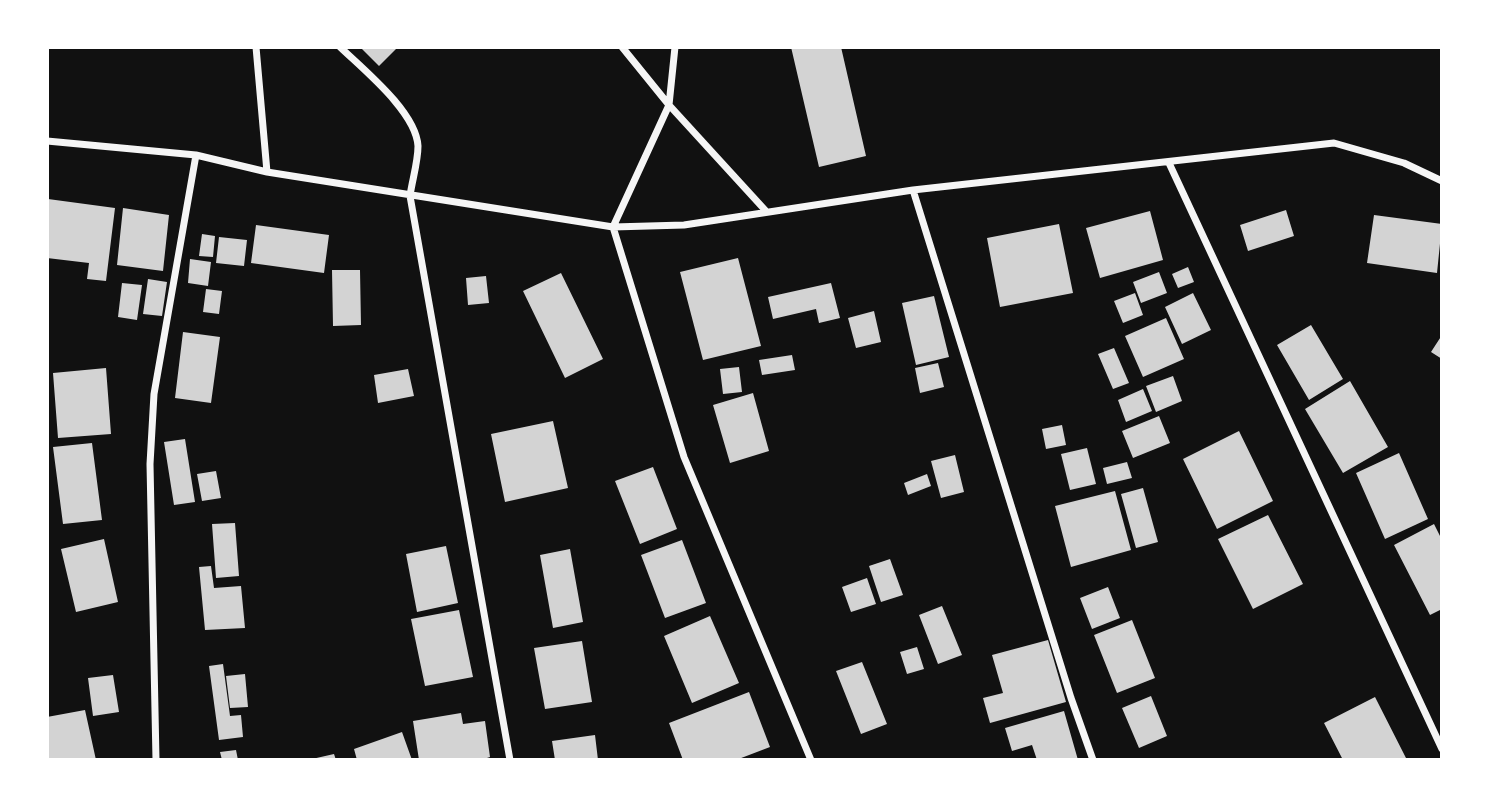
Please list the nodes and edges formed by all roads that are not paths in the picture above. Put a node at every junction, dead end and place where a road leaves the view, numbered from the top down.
1 (256, 47) edge
2 (340, 47) edge
3 (622, 47) edge
4 (676, 47) edge
5 (669, 105) junction
6 (47, 141) edge
7 (196, 155) junction
8 (1170, 163) junction
9 (267, 172) junction
10 (1442, 181) edge
11 (913, 190) junction
12 (410, 196) junction
13 (765, 210) junction
14 (612, 227) junction
15 (1442, 749) edge
16 (156, 760) edge
17 (510, 760) edge
18 (811, 760) edge
19 (1093, 760) edge

1 - 9 street
2 - 12 street
3 - 5 street
4 - 5 street
5 - 13 street
5 - 14 street
6 - 7 street
7 - 9 street
7 - 16 street
8 - 10 street
8 - 11 street
8 - 15 street
9 - 12 street
11 - 13 street
11 - 19 street
12 - 14 street
12 - 17 street
13 - 14 street
14 - 18 street

